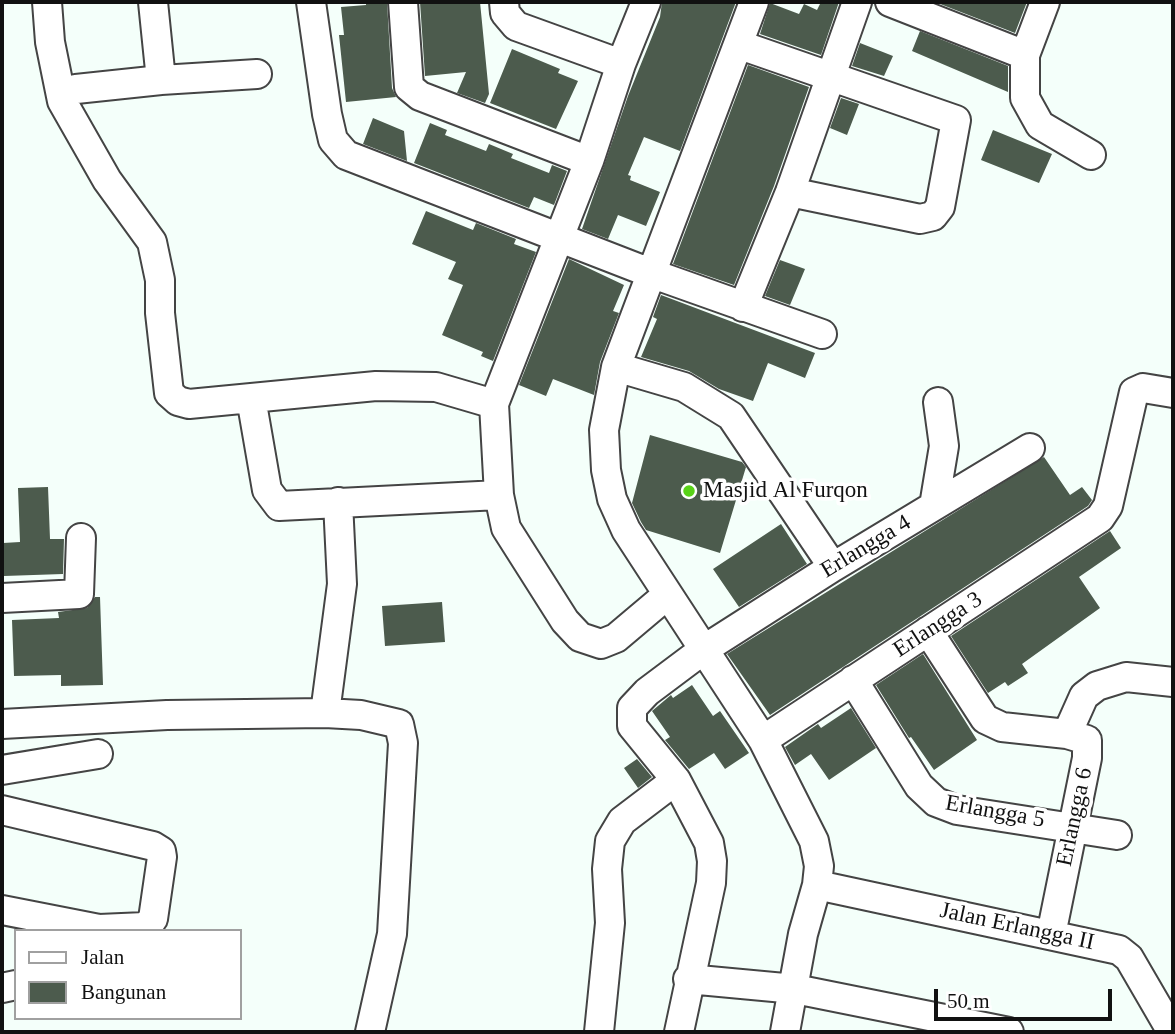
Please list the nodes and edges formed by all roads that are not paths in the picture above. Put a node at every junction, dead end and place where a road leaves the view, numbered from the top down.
1 (47, 2) edge
2 (153, 2) edge
3 (312, 2) edge
4 (403, 2) edge
5 (504, 2) edge
6 (646, 2) edge
7 (754, 2) edge
8 (857, 2) edge
9 (890, 2) edge
10 (1045, 2) edge
11 (948, 12) edge
12 (740, 45) junction
13 (1025, 55) junction
14 (621, 64) junction
15 (257, 74) dead end
16 (829, 76) junction
17 (161, 80) junction
18 (76, 89) dead end
19 (1091, 155) dead end
20 (589, 160) junction
21 (790, 192) junction
22 (559, 237) junction
23 (653, 274) junction
24 (743, 307) junction
25 (822, 334) dead end
26 (617, 367) junction
27 (1173, 393) edge
28 (251, 398) junction
29 (938, 402) dead end
30 (494, 404) junction
31 (1030, 448) dead end
32 (499, 495) junction
33 (338, 502) junction
34 (934, 506) junction
35 (81, 538) dead end
36 (833, 567) junction
37 (667, 595) junction
38 (2, 598) edge
39 (928, 631) junction
40 (703, 650) junction
41 (853, 680) junction
42 (1173, 681) edge
43 (325, 713) junction
44 (2, 724) edge
45 (1067, 733) junction
46 (763, 740) junction
47 (98, 754) dead end
48 (2, 770) edge
49 (676, 780) junction
50 (2, 810) edge
51 (1072, 826) junction
52 (1118, 835) dead end
53 (817, 885) junction
54 (2, 910) edge
55 (92, 929) edge
56 (113, 929) edge
57 (1051, 935) junction
58 (688, 979) junction
59 (794, 989) junction
60 (370, 1032) edge
61 (599, 1032) edge
62 (679, 1032) edge
63 (785, 1032) edge
64 (1009, 1032) edge
65 (1172, 1032) edge

1 - 28 street
2 - 17 street
3 - 22 street
4 - 20 street
5 - 14 street
6 - 14 street
7 - 12 street
8 - 16 street
9 - 11 street
10 - 13 street
11 - 13 street
12 - 16 street
12 - 23 street
13 - 19 street
14 - 20 street
15 - 17 street
16 - 21 street
16 - 21 street
17 - 18 street
20 - 22 street
21 - 24 street
22 - 23 street
22 - 30 street
23 - 24 street
23 - 26 street
24 - 25 street
26 - 36 street
26 - 37 street
27 - 39 street, Erlangga 3
28 - 30 street
28 - 33 street
29 - 34 street
30 - 32 street
31 - 34 street, Erlangga 4
32 - 33 street
32 - 37 street
33 - 43 street
34 - 36 street, Erlangga 4
35 - 38 street
36 - 40 street, Erlangga 4
37 - 40 street
39 - 41 street, Erlangga 3
39 - 45 street, Erlangga 6
40 - 46 street
40 - 49 street, Erlangga 4
41 - 46 street, Erlangga 3
41 - 51 street, Erlangga 5
42 - 45 street
43 - 44 street
43 - 60 street
45 - 51 street, Erlangga 6
46 - 53 street
47 - 48 street
49 - 58 street
49 - 61 street
50 - 56 street
51 - 52 street, Erlangga 5
51 - 57 street, Erlangga 6
53 - 57 street, Jalan Erlangga II
53 - 59 street
54 - 55 street
57 - 65 street, Jalan Erlangga II
58 - 59 street
58 - 62 street
59 - 63 street
59 - 64 street

